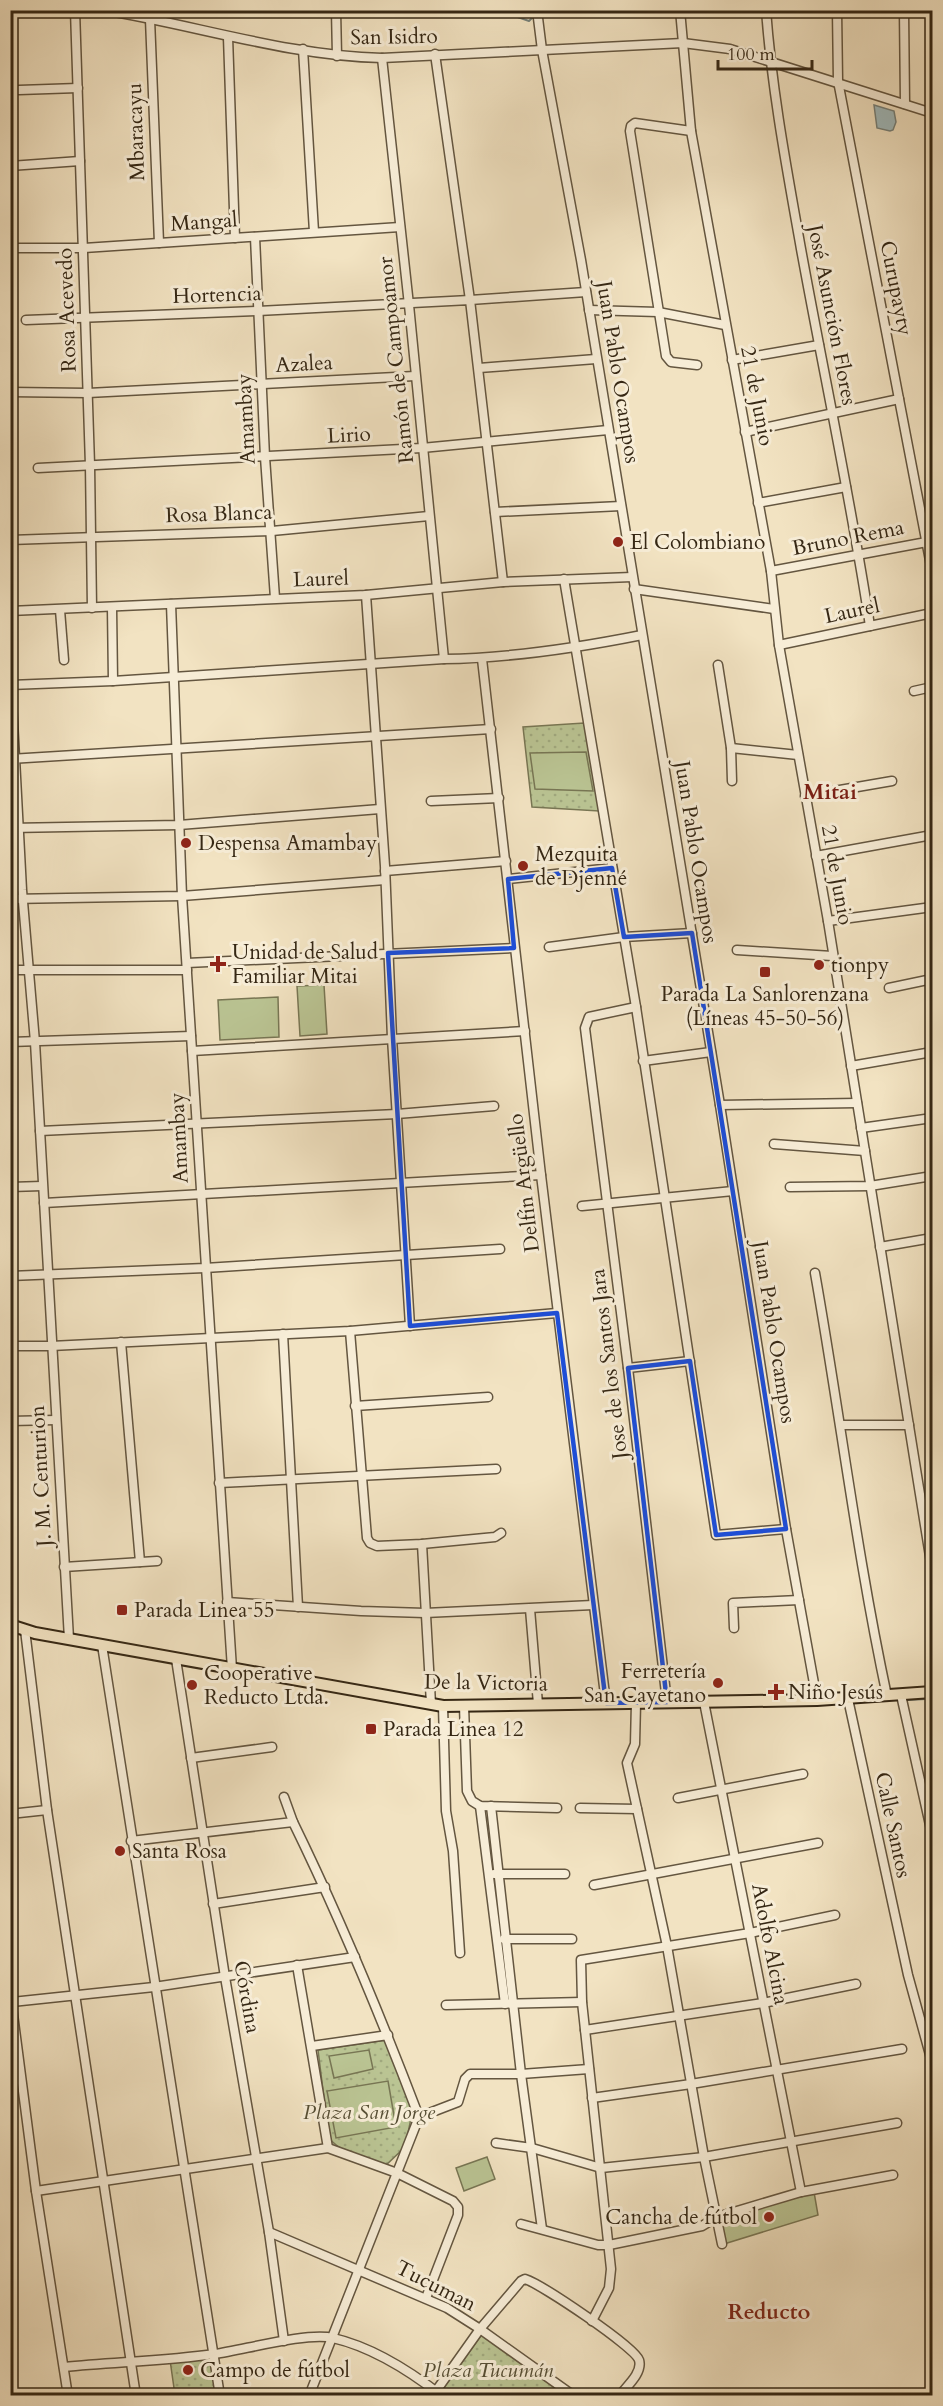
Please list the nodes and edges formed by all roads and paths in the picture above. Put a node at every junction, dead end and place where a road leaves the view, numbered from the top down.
1 (75, 10) edge
2 (103, 10) edge
3 (154, 10) edge
4 (336, 10) edge
5 (537, 10) edge
6 (680, 10) edge
7 (766, 10) edge
8 (837, 10) edge
9 (904, 10) edge
10 (120, 12) edge
11 (150, 19) junction
12 (228, 37) junction
13 (683, 43) junction
14 (303, 49) junction
15 (542, 50) junction
16 (435, 54) junction
17 (337, 56) junction
18 (382, 58) junction
19 (770, 61) junction
20 (838, 81) junction
21 (78, 88) junction
22 (19, 90) dead end
23 (905, 104) junction
24 (933, 113) edge
25 (691, 131) junction
26 (80, 161) junction
27 (10, 166) edge
28 (400, 227) junction
29 (314, 232) junction
30 (255, 237) junction
31 (235, 238) junction
32 (159, 243) junction
33 (10, 248) edge
34 (84, 248) junction
35 (586, 292) junction
36 (470, 300) junction
37 (410, 304) junction
38 (589, 309) junction
39 (258, 311) junction
40 (658, 312) junction
41 (85, 318) junction
42 (26, 320) dead end
43 (725, 325) junction
44 (819, 345) junction
45 (596, 359) junction
46 (732, 360) junction
47 (697, 365) dead end
48 (479, 368) junction
49 (415, 376) junction
50 (262, 384) junction
51 (10, 392) edge
52 (87, 393) junction
53 (899, 399) junction
54 (833, 415) junction
55 (608, 430) junction
56 (745, 432) junction
57 (487, 441) junction
58 (422, 448) junction
59 (266, 458) junction
60 (90, 465) junction
61 (39, 468) dead end
62 (846, 487) junction
63 (758, 503) junction
64 (621, 506) junction
65 (495, 512) junction
66 (429, 516) junction
67 (272, 531) junction
68 (92, 539) junction
69 (10, 540) edge
70 (929, 542) edge
71 (860, 555) junction
72 (771, 571) junction
73 (933, 571) edge
74 (632, 577) junction
75 (564, 579) junction
76 (503, 582) junction
77 (634, 589) junction
78 (438, 590) junction
79 (366, 595) junction
80 (275, 598) junction
81 (171, 604) junction
82 (92, 608) junction
83 (112, 608) junction
84 (774, 609) junction
85 (60, 610) junction
86 (10, 611) edge
87 (933, 614) edge
88 (870, 626) junction
89 (642, 635) junction
90 (779, 645) junction
91 (576, 648) junction
92 (444, 659) junction
93 (482, 659) junction
94 (64, 660) dead end
95 (10, 664) edge
96 (718, 665) dead end
97 (370, 666) junction
98 (173, 676) junction
99 (113, 681) junction
100 (11, 685) edge
101 (933, 687) edge
102 (914, 691) dead end
103 (491, 729) junction
104 (376, 737) junction
105 (731, 748) junction
106 (175, 749) junction
107 (798, 755) junction
108 (14, 759) edge
109 (732, 781) dead end
110 (892, 781) dead end
111 (805, 796) junction
112 (499, 798) junction
113 (431, 801) dead end
114 (380, 809) junction
115 (178, 825) junction
116 (14, 828) edge
117 (933, 835) edge
118 (816, 855) junction
119 (506, 861) junction
120 (612, 868) junction
121 (385, 875) junction
122 (508, 879) junction
123 (182, 896) junction
124 (10, 899) edge
125 (22, 899) junction
126 (933, 907) edge
127 (828, 921) junction
128 (692, 933) junction
129 (624, 938) junction
130 (549, 947) dead end
131 (514, 948) junction
132 (737, 950) dead end
133 (387, 953) junction
134 (832, 956) junction
135 (187, 966) junction
136 (10, 970) edge
137 (29, 971) junction
138 (933, 979) edge
139 (889, 988) dead end
140 (636, 1007) junction
141 (525, 1031) junction
142 (191, 1036) junction
143 (392, 1038) junction
144 (10, 1042) edge
145 (35, 1042) junction
146 (192, 1051) junction
147 (711, 1052) junction
148 (933, 1053) edge
149 (643, 1061) junction
150 (851, 1066) junction
151 (857, 1103) junction
152 (720, 1105) junction
153 (494, 1106) dead end
154 (397, 1114) junction
155 (933, 1118) edge
156 (196, 1123) junction
157 (861, 1128) junction
158 (40, 1131) junction
159 (774, 1144) dead end
160 (865, 1151) junction
161 (541, 1175) junction
162 (933, 1176) edge
163 (401, 1184) junction
164 (42, 1186) junction
165 (870, 1186) junction
166 (10, 1187) edge
167 (790, 1187) dead end
168 (733, 1191) junction
169 (201, 1195) junction
170 (664, 1199) junction
171 (44, 1203) junction
172 (608, 1204) junction
173 (582, 1206) dead end
174 (933, 1238) edge
175 (880, 1247) junction
176 (500, 1249) dead end
177 (405, 1255) junction
178 (205, 1268) junction
179 (815, 1273) dead end
180 (47, 1274) junction
181 (10, 1276) edge
182 (557, 1313) junction
183 (410, 1326) junction
184 (350, 1331) junction
185 (283, 1334) junction
186 (209, 1338) junction
187 (121, 1342) junction
188 (10, 1346) edge
189 (51, 1346) junction
190 (690, 1361) junction
191 (628, 1368) junction
192 (488, 1398) dead end
193 (355, 1406) junction
194 (56, 1420) junction
195 (10, 1421) edge
196 (841, 1425) junction
197 (909, 1425) junction
198 (496, 1469) dead end
199 (360, 1477) junction
200 (291, 1480) junction
201 (219, 1483) junction
202 (786, 1528) junction
203 (501, 1533) dead end
204 (422, 1544) junction
205 (157, 1561) dead end
206 (140, 1563) junction
207 (64, 1567) junction
208 (933, 1569) edge
209 (799, 1600) junction
210 (227, 1602) junction
211 (593, 1605) junction
212 (298, 1606) junction
213 (530, 1609) junction
214 (425, 1613) junction
215 (10, 1625) edge
216 (734, 1628) dead end
217 (25, 1630) junction
218 (69, 1639) junction
219 (102, 1645) junction
220 (176, 1659) junction
221 (232, 1669) junction
222 (933, 1692) edge
223 (901, 1695) junction
224 (887, 1696) junction
225 (848, 1699) junction
226 (817, 1700) junction
227 (636, 1702) junction
228 (667, 1702) junction
229 (704, 1702) junction
230 (606, 1703) junction
231 (538, 1704) junction
232 (437, 1705) junction
233 (464, 1706) junction
234 (272, 1747) dead end
235 (191, 1758) junction
236 (803, 1774) dead end
237 (722, 1791) junction
238 (284, 1797) dead end
239 (678, 1797) dead end
240 (480, 1806) junction
241 (491, 1806) junction
242 (557, 1808) dead end
243 (580, 1808) dead end
244 (637, 1809) junction
245 (47, 1810) junction
246 (10, 1814) edge
247 (293, 1822) junction
248 (202, 1834) junction
249 (933, 1834) edge
250 (131, 1841) junction
251 (818, 1843) dead end
252 (735, 1857) junction
253 (489, 1874) junction
254 (499, 1874) junction
255 (565, 1874) dead end
256 (651, 1874) junction
257 (594, 1885) dead end
258 (325, 1887) junction
259 (213, 1904) junction
260 (835, 1915) dead end
261 (750, 1933) junction
262 (502, 1939) junction
263 (572, 1939) dead end
264 (667, 1946) junction
265 (460, 1953) dead end
266 (355, 1957) junction
267 (297, 1965) junction
268 (225, 1977) junction
269 (856, 1984) dead end
270 (154, 1987) junction
271 (10, 1991) edge
272 (76, 1994) junction
273 (12, 2002) junction
274 (582, 2002) junction
275 (763, 2003) junction
276 (509, 2004) junction
277 (446, 2005) dead end
278 (679, 2016) junction
279 (585, 2030) junction
280 (388, 2035) junction
281 (312, 2046) junction
282 (902, 2049) dead end
283 (933, 2062) edge
284 (589, 2069) junction
285 (777, 2071) junction
286 (521, 2074) junction
287 (691, 2084) junction
288 (592, 2098) junction
289 (419, 2117) junction
290 (897, 2123) dead end
291 (496, 2143) dead end
292 (791, 2144) junction
293 (328, 2148) junction
294 (532, 2148) junction
295 (704, 2157) junction
296 (256, 2158) junction
297 (602, 2168) junction
298 (184, 2170) junction
299 (397, 2173) junction
300 (893, 2175) dead end
301 (104, 2181) junction
302 (36, 2191) junction
303 (801, 2192) junction
304 (717, 2217) junction
305 (521, 2224) dead end
306 (542, 2229) junction
307 (269, 2232) junction
308 (722, 2244) dead end
309 (609, 2245) junction
310 (358, 2269) junction
311 (426, 2298) junction
312 (592, 2321) junction
313 (480, 2328) junction
314 (332, 2338) junction
315 (284, 2342) junction
316 (214, 2354) junction
317 (131, 2360) junction
318 (64, 2367) junction
319 (439, 2393) edge
320 (68, 2396) edge
321 (136, 2396) edge
322 (220, 2396) edge
323 (309, 2396) edge
324 (574, 2396) edge
325 (620, 2396) edge

1 - 21 street, Rosa Acevedo
2 - 10 street, San Isidro
3 - 11 street
4 - 17 street
5 - 15 street, Juan Pablo Ocampos
6 - 13 street, 21 de Junio
7 - 19 street, José Asunción Flores
8 - 20 street, Curupayty
9 - 23 street
10 - 11 street, San Isidro
11 - 12 street, San Isidro
11 - 32 street, Mbaracayu
12 - 14 street, San Isidro
12 - 31 street
13 - 15 street, San Isidro
13 - 19 street, San Isidro
13 - 25 street, 21 de Junio
14 - 17 street, San Isidro
14 - 29 street
15 - 16 street, San Isidro
15 - 35 street, Juan Pablo Ocampos
16 - 18 street, San Isidro
16 - 36 street
17 - 18 street, San Isidro
18 - 28 street, Ramón de Campoamor
19 - 20 street, San Isidro
19 - 44 street, José Asunción Flores
20 - 23 street, San Isidro
20 - 53 street, Curupayty
21 - 22 street
21 - 26 street, Rosa Acevedo
23 - 24 street, San Isidro
25 - 40 street
25 - 43 street, 21 de Junio
26 - 27 street
26 - 34 street, Rosa Acevedo
28 - 29 street, Mangal
28 - 37 street, Ramón de Campoamor
29 - 30 street, Mangal
30 - 31 street, Mangal
30 - 39 street, Amambay
31 - 32 street, Mangal
32 - 34 street, Mangal
33 - 34 street, Mangal
34 - 41 street, Rosa Acevedo
35 - 36 street, Hortencia
35 - 38 street, Juan Pablo Ocampos
36 - 37 street, Hortencia
36 - 48 street
37 - 39 street, Hortencia
37 - 49 street, Ramón de Campoamor
38 - 40 street
38 - 45 street, Juan Pablo Ocampos
39 - 41 street, Hortencia
39 - 50 street, Amambay
40 - 43 street
40 - 47 street
41 - 42 street, Hortencia
41 - 52 street, Rosa Acevedo
43 - 46 street, 21 de Junio
44 - 46 street
44 - 54 street, José Asunción Flores
45 - 48 street
45 - 55 street, Juan Pablo Ocampos
46 - 56 street, 21 de Junio
48 - 57 street
49 - 50 street, Azalea
49 - 58 street, Ramón de Campoamor
50 - 52 street, Azalea
50 - 59 street, Amambay
51 - 52 street, Azalea
52 - 60 street, Rosa Acevedo
53 - 54 street
53 - 70 street, Curupayty
54 - 56 street
54 - 62 street, José Asunción Flores
55 - 57 street, Lirio
55 - 64 street, Juan Pablo Ocampos
56 - 63 street, 21 de Junio
57 - 58 street, Lirio
57 - 65 street
58 - 59 street, Lirio
58 - 66 street, Ramón de Campoamor
59 - 60 street, Lirio
59 - 67 street, Amambay
60 - 61 street, Lirio
60 - 68 street, Rosa Acevedo
62 - 63 street
62 - 71 street, José Asunción Flores
63 - 72 street, 21 de Junio
64 - 65 street
64 - 74 street, Juan Pablo Ocampos
65 - 76 street
66 - 67 street, Rosa Blanca
66 - 78 street, Ramón de Campoamor
67 - 68 street, Rosa Blanca
67 - 80 street, Amambay
68 - 69 street, Rosa Blanca
68 - 82 street, Rosa Acevedo
70 - 71 street, Bruno Rema
70 - 73 street, Curupayty
71 - 72 street, Bruno Rema
71 - 88 street, José Asunción Flores
72 - 84 street, 21 de Junio
74 - 75 street, Laurel
74 - 77 street, Juan Pablo Ocampos
75 - 76 street, Laurel
75 - 91 street
76 - 78 street, Laurel
77 - 84 street
77 - 89 street, Juan Pablo Ocampos
78 - 79 street, Laurel
78 - 92 street, Ramón de Campoamor
79 - 80 street, Laurel
79 - 97 street
80 - 81 street, Laurel
81 - 83 street, Laurel
81 - 98 street, Amambay
82 - 83 street, Laurel
82 - 85 street, Laurel
83 - 99 street
84 - 90 street, 21 de Junio
85 - 86 street, Laurel
85 - 94 street
87 - 88 street, Laurel
88 - 90 street, Laurel
89 - 91 street
89 - 128 street, Juan Pablo Ocampos
90 - 107 street, 21 de Junio
91 - 93 street
91 - 120 street
92 - 93 street
92 - 97 street
93 - 103 street, Delfín Argüello
95 - 100 street, J. M. Centurion
96 - 105 street
97 - 98 street
97 - 104 street
98 - 99 street
98 - 106 street, Amambay
99 - 100 street
100 - 108 street, J. M. Centurion
101 - 102 street
103 - 104 street
103 - 112 street, Delfín Argüello
104 - 106 street
104 - 114 street
105 - 107 street
105 - 109 street
106 - 108 street
106 - 115 street, Amambay
107 - 111 street, 21 de Junio
108 - 116 street, J. M. Centurion
110 - 111 street
111 - 118 street, 21 de Junio
112 - 113 street
112 - 119 street, Delfín Argüello
114 - 115 street
114 - 121 street
115 - 116 street
115 - 123 street, Amambay
116 - 125 street, J. M. Centurion
117 - 118 street
118 - 127 street, 21 de Junio
119 - 121 street
119 - 122 street, Delfín Argüello
120 - 122 street
120 - 129 street
121 - 123 street
121 - 133 street
122 - 131 street, Delfín Argüello
123 - 125 street
123 - 135 street, Amambay
124 - 125 street
125 - 137 street, J. M. Centurion
126 - 127 street
127 - 134 street, 21 de Junio
128 - 129 street
128 - 147 street, Juan Pablo Ocampos
129 - 130 street
129 - 140 street
131 - 133 street
131 - 141 street, Delfín Argüello
132 - 134 street
133 - 135 street
133 - 143 street
134 - 150 street, 21 de Junio
135 - 137 street
135 - 142 street, Amambay
136 - 137 street
137 - 145 street, J. M. Centurion
138 - 139 street
140 - 149 street
140 - 172 street, Jose de los Santos Jara
141 - 143 street
141 - 161 street, Delfín Argüello
142 - 145 street
142 - 146 street, Amambay
143 - 146 street
143 - 154 street
144 - 145 street
145 - 158 street, J. M. Centurion
146 - 156 street, Amambay
147 - 149 street
147 - 152 street, Juan Pablo Ocampos
148 - 150 street
149 - 170 street
150 - 151 street, 21 de Junio
151 - 152 street
151 - 157 street, 21 de Junio
152 - 168 street, Juan Pablo Ocampos
153 - 154 street
154 - 156 street
154 - 163 street
155 - 157 street
156 - 158 street
156 - 169 street, Amambay
157 - 160 street, 21 de Junio
158 - 164 street, J. M. Centurion
159 - 160 street
160 - 165 street, 21 de Junio
161 - 163 street
161 - 182 street, Delfín Argüello
162 - 165 street
163 - 169 street
163 - 177 street
164 - 166 street
164 - 171 street, J. M. Centurion
165 - 167 street
165 - 175 street, 21 de Junio
168 - 170 street
168 - 202 street, Juan Pablo Ocampos
169 - 171 street
169 - 178 street, Amambay
170 - 172 street
170 - 190 street
171 - 180 street, J. M. Centurion
172 - 173 street
172 - 191 street, Jose de los Santos Jara
174 - 175 street
175 - 197 street, 21 de Junio
176 - 177 street
177 - 178 street
177 - 183 street
178 - 180 street
178 - 186 street, Amambay
179 - 196 street
180 - 181 street
180 - 189 street, J. M. Centurion
182 - 183 street
182 - 211 street, Delfín Argüello
183 - 184 street
184 - 185 street
184 - 193 street
185 - 186 street
185 - 200 street
186 - 187 street
186 - 201 street, Amambay
187 - 189 street
187 - 206 street
188 - 189 street
189 - 194 street, J. M. Centurion
190 - 191 street
190 - 202 street
191 - 228 street, Jose de los Santos Jara
192 - 193 street
193 - 199 street
194 - 195 street
194 - 207 street, J. M. Centurion
196 - 197 street
196 - 224 street
197 - 208 street, 21 de Junio
198 - 199 street
199 - 200 street
199 - 204 street
200 - 201 street
200 - 212 street
201 - 210 street, Amambay
202 - 209 street, Juan Pablo Ocampos
203 - 204 street
204 - 214 street
205 - 206 street
206 - 207 street
207 - 218 street, J. M. Centurion
209 - 216 street
209 - 226 street, Juan Pablo Ocampos
210 - 212 street
210 - 221 street, Amambay
211 - 213 street
211 - 230 street, Delfín Argüello
212 - 214 street
213 - 214 street
213 - 231 street
214 - 232 street
215 - 217 main road, De la Victoria
217 - 218 main road, De la Victoria
217 - 245 street
218 - 219 main road, De la Victoria
219 - 220 main road, De la Victoria
219 - 250 street
220 - 221 main road, De la Victoria
220 - 235 street, Córdina
221 - 232 main road, De la Victoria
222 - 223 main road, De la Victoria
223 - 224 main road, De la Victoria
223 - 249 street
224 - 225 main road, De la Victoria
225 - 226 main road, De la Victoria
225 - 283 street, Calle Santos
226 - 229 main road, De la Victoria
227 - 228 main road, De la Victoria
227 - 230 main road, De la Victoria
227 - 244 street
228 - 229 main road, De la Victoria
229 - 237 street, Adolfo Alcina
230 - 231 main road, De la Victoria
231 - 233 main road, De la Victoria
232 - 233 main road, De la Victoria
232 - 265 street
233 - 240 street
234 - 235 street
235 - 248 street, Córdina
236 - 237 street
237 - 239 street
237 - 252 street, Adolfo Alcina
238 - 247 street
240 - 241 street
240 - 253 street
241 - 242 street
241 - 254 street
243 - 244 street
244 - 256 street
245 - 246 street
245 - 272 street
247 - 248 street
247 - 258 street
248 - 250 street
248 - 259 street, Córdina
250 - 270 street
251 - 252 street
252 - 256 street
252 - 261 street, Adolfo Alcina
253 - 254 street
253 - 262 street
254 - 255 street
254 - 262 street
256 - 257 street
256 - 264 street
258 - 259 street
258 - 266 street
259 - 268 street, Córdina
260 - 261 street
261 - 264 street
261 - 275 street, Adolfo Alcina
262 - 263 street
262 - 276 street
264 - 274 street
264 - 278 street
266 - 267 street
266 - 280 street
267 - 268 street
267 - 281 street
268 - 270 street
268 - 296 street, Córdina
269 - 275 street
270 - 272 street
270 - 298 street
271 - 273 street
272 - 273 street
272 - 301 street
273 - 302 street
274 - 276 street
274 - 279 street
275 - 278 street
275 - 285 street, Adolfo Alcina
276 - 277 street
276 - 286 street
278 - 279 street
278 - 287 street
279 - 284 street
280 - 281 street
280 - 289 street
281 - 293 street
282 - 285 street
284 - 286 street
284 - 288 street
285 - 287 street
285 - 292 street, Adolfo Alcina
286 - 289 street
286 - 294 street
287 - 288 street
287 - 295 street
288 - 297 street
289 - 299 street
290 - 292 street
291 - 294 street
292 - 295 street
292 - 303 street, Adolfo Alcina
293 - 296 street
293 - 299 street
294 - 297 street
294 - 306 street
295 - 297 street
295 - 304 street
296 - 298 street
296 - 307 street, Córdina
297 - 309 street
298 - 301 street
298 - 316 street
299 - 310 street
299 - 311 street
300 - 303 street
301 - 302 street
301 - 317 street
302 - 318 street
303 - 304 street
304 - 308 street
304 - 309 street
305 - 306 street
306 - 309 street
307 - 310 street, Tucuman
307 - 315 street, Córdina
309 - 312 street
310 - 311 street, Tucuman
310 - 314 street
311 - 313 street, Tucuman
312 - 313 street
312 - 325 street
313 - 319 street
313 - 324 street, Tucuman
314 - 315 street
314 - 319 street
314 - 323 street
315 - 316 street
316 - 317 street
316 - 322 street
317 - 318 street
317 - 321 street
318 - 320 street

